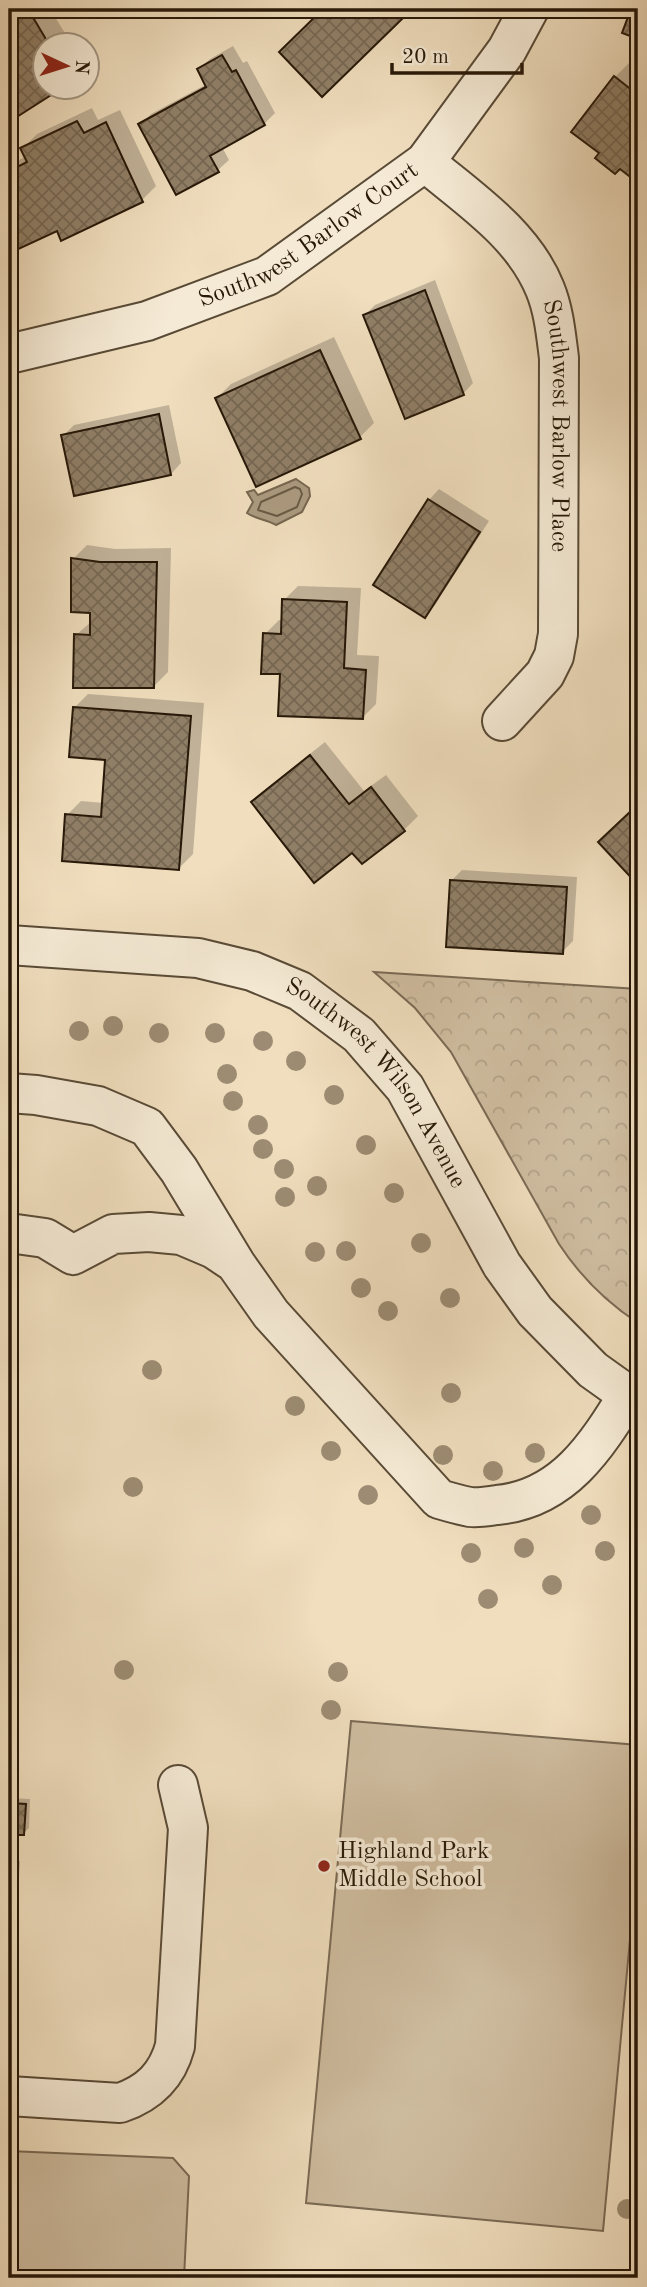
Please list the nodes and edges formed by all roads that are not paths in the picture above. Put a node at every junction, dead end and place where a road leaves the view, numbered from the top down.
1 (529, 9) edge
2 (425, 162) junction
3 (9, 354) edge
4 (502, 720) dead end
5 (9, 945) edge
6 (9, 1093) edge
7 (9, 1233) edge
8 (235, 1263) junction
9 (633, 1397) edge
10 (178, 1784) dead end
11 (9, 2096) edge

1 - 2 street, Southwest Barlow Court
2 - 3 street, Southwest Barlow Court
2 - 4 street, Southwest Barlow Place
5 - 9 street, Southwest Wilson Avenue
6 - 8 street
7 - 8 street
8 - 9 street
10 - 11 street

